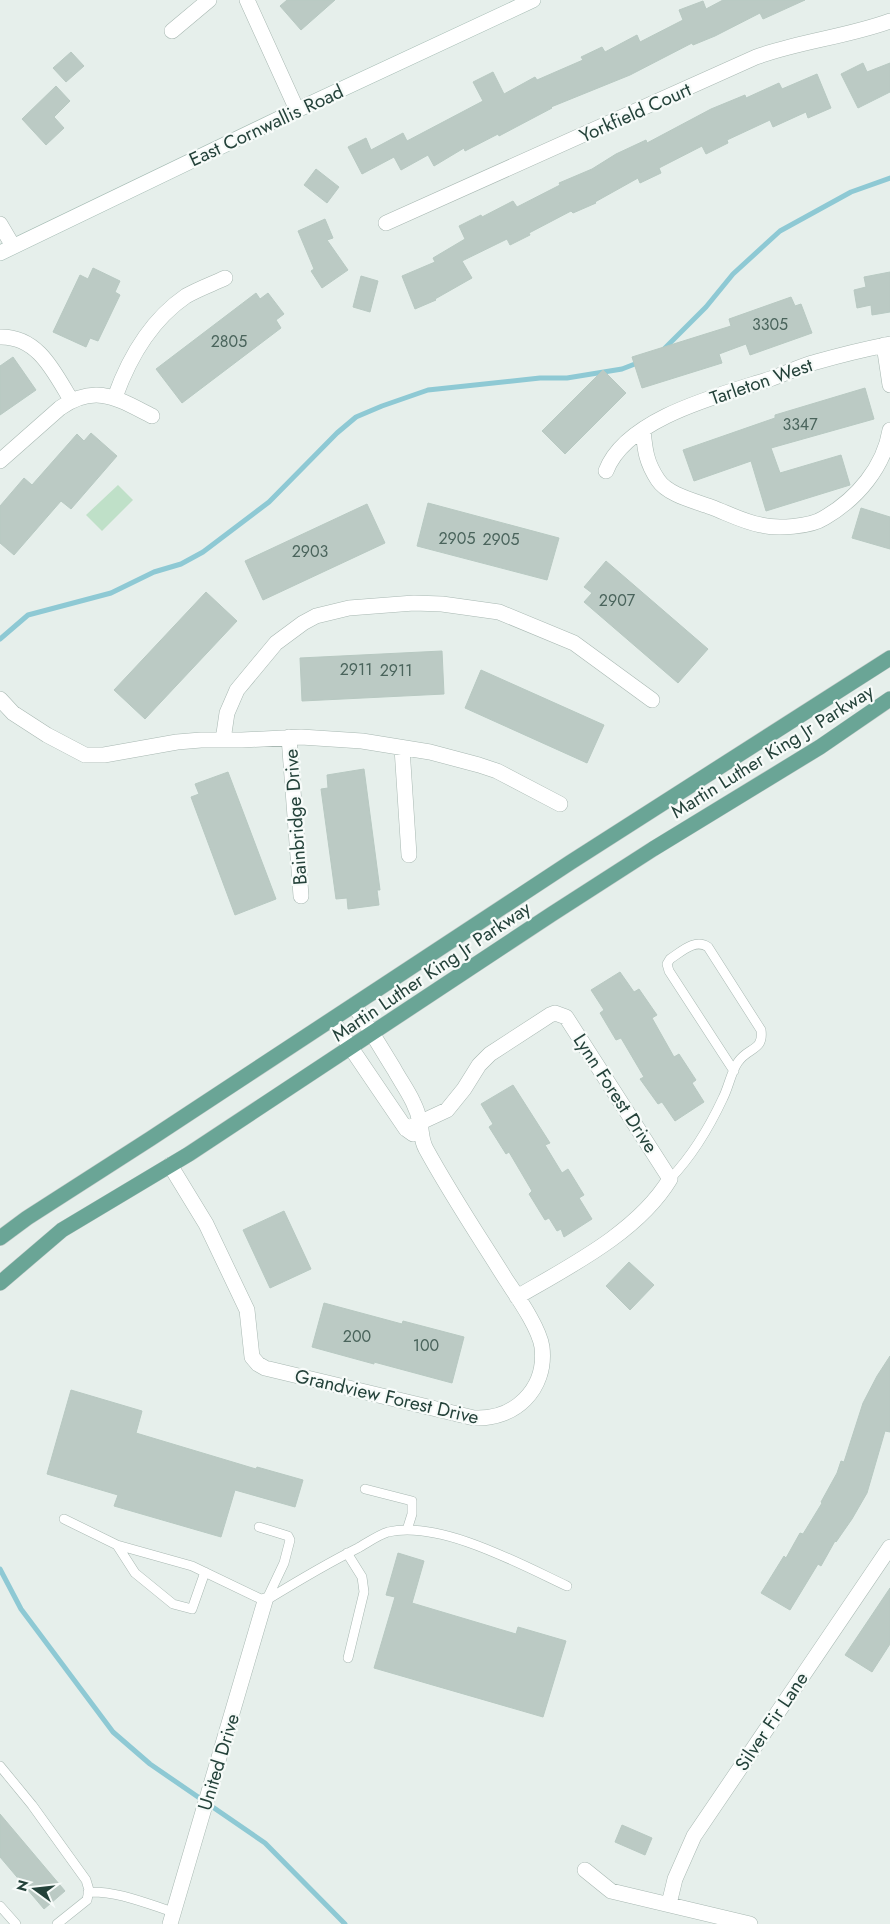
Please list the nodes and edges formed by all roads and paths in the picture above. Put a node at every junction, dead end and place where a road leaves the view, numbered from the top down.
1 (209, 0) edge
2 (247, 0) edge
3 (532, 0) edge
4 (890, 22) edge
5 (172, 31) dead end
6 (297, 110) junction
7 (0, 224) edge
8 (386, 224) dead end
9 (6, 250) edge
10 (225, 278) dead end
11 (0, 337) edge
12 (887, 344) edge
13 (890, 385) edge
14 (115, 397) junction
15 (71, 400) junction
16 (152, 416) dead end
17 (643, 430) junction
18 (890, 430) edge
19 (0, 461) edge
20 (606, 471) dead end
21 (890, 658) edge
22 (0, 699) edge
23 (890, 699) edge
24 (652, 700) dead end
25 (289, 737) junction
26 (223, 740) junction
27 (402, 748) junction
28 (560, 804) dead end
29 (409, 855) dead end
30 (301, 896) dead end
31 (354, 1005) junction
32 (332, 1020) junction
33 (372, 1034) junction
34 (351, 1048) junction
35 (734, 1071) junction
36 (420, 1122) junction
37 (406, 1129) junction
38 (421, 1140) junction
39 (170, 1166) junction
40 (670, 1179) junction
41 (0, 1238) edge
42 (0, 1283) edge
43 (517, 1297) junction
44 (365, 1489) dead end
45 (64, 1519) dead end
46 (258, 1527) dead end
47 (407, 1530) junction
48 (117, 1545) junction
49 (890, 1547) edge
50 (347, 1553) junction
51 (205, 1572) junction
52 (567, 1586) dead end
53 (266, 1601) junction
54 (348, 1658) dead end
55 (0, 1766) edge
56 (585, 1870) dead end
57 (88, 1892) junction
58 (669, 1904) junction
59 (0, 1906) edge
60 (171, 1918) edge
61 (16, 1924) edge
62 (57, 1924) edge
63 (750, 1924) edge

1 - 5 street
2 - 6 street
3 - 6 street, East Cornwallis Road
4 - 8 street, Yorkfield Court
6 - 9 street, East Cornwallis Road
7 - 9 street
10 - 14 street
11 - 15 street
12 - 13 street, Tarleton West
12 - 17 street, Tarleton West
14 - 15 street
14 - 16 street
15 - 19 street
17 - 18 street
17 - 20 street, Tarleton West
21 - 31 main road, Martin Luther King Jr Parkway
22 - 26 street, Bainbridge Drive
23 - 33 main road, Martin Luther King Jr Parkway
24 - 26 street
25 - 26 street, Bainbridge Drive
25 - 27 street, Bainbridge Drive
25 - 30 street, Bainbridge Drive
27 - 28 street, Bainbridge Drive
27 - 29 street
31 - 32 main road, Martin Luther King Jr Parkway
31 - 33 street, Grandview Forest Drive
32 - 34 street, Grandview Forest Drive
32 - 41 main road, Martin Luther King Jr Parkway
33 - 34 main road, Martin Luther King Jr Parkway
33 - 36 street, Grandview Forest Drive
34 - 37 street, Grandview Forest Drive
34 - 39 main road, Martin Luther King Jr Parkway
35 - 35 lane
35 - 40 lane
36 - 37 street, Lynn Forest Drive
36 - 38 street, Grandview Forest Drive
36 - 40 street, Lynn Forest Drive
37 - 38 street, Grandview Forest Drive
38 - 43 street, Grandview Forest Drive
39 - 42 main road, Martin Luther King Jr Parkway
39 - 43 street, Grandview Forest Drive
40 - 43 street
44 - 47 lane
45 - 48 lane
46 - 53 lane
47 - 50 lane
47 - 52 lane
48 - 51 lane
48 - 51 lane
49 - 58 street, Silver Fir Lane
50 - 53 lane
50 - 54 lane
51 - 53 lane
53 - 60 street, United Drive
55 - 57 lane
56 - 58 street
57 - 60 lane
57 - 62 lane
58 - 63 street
59 - 61 lane

